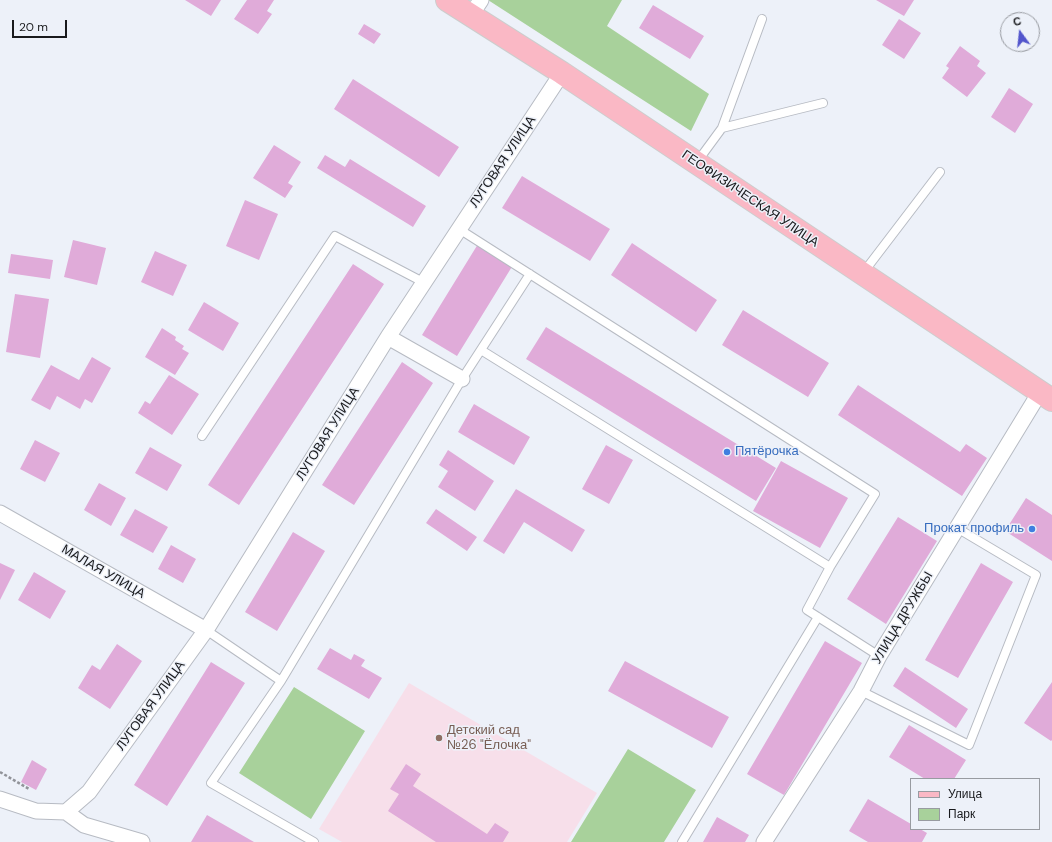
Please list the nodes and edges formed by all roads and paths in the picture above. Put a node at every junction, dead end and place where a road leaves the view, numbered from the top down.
1 (447, 0) edge
2 (476, 7) edge
3 (762, 19) dead end
4 (562, 73) junction
5 (823, 103) dead end
6 (722, 128) junction
7 (696, 163) junction
8 (940, 172) dead end
9 (459, 229) junction
10 (530, 274) junction
11 (862, 274) junction
12 (423, 282) junction
13 (388, 337) junction
14 (481, 350) junction
15 (462, 379) junction
16 (1046, 396) edge
17 (202, 436) dead end
18 (0, 513) edge
19 (957, 528) junction
20 (830, 566) junction
21 (818, 617) junction
22 (206, 630) junction
23 (879, 656) junction
24 (281, 681) junction
25 (861, 691) junction
26 (0, 772) edge
27 (33, 792) dead end
28 (0, 799) edge
29 (66, 812) junction
30 (142, 842) edge
31 (314, 842) edge
32 (682, 842) edge
33 (764, 842) edge

1 - 2 main road, ГЕОФИЗИЧЕСКАЯ УЛИЦА
2 - 4 main road, ГЕОФИЗИЧЕСКАЯ УЛИЦА
3 - 6 lane
4 - 7 main road, ГЕОФИЗИЧЕСКАЯ УЛИЦА
4 - 9 street, ЛУГОВАЯ УЛИЦА
5 - 6 lane
6 - 7 lane
7 - 11 main road, ГЕОФИЗИЧЕСКАЯ УЛИЦА
8 - 11 lane
9 - 10 lane
9 - 12 street, ЛУГОВАЯ УЛИЦА
10 - 14 lane
10 - 20 lane
11 - 16 main road, ГЕОФИЗИЧЕСКАЯ УЛИЦА
12 - 13 street, ЛУГОВАЯ УЛИЦА
12 - 17 lane
13 - 15 street
13 - 22 street, ЛУГОВАЯ УЛИЦА
14 - 15 lane
14 - 20 lane
15 - 24 lane
16 - 19 street, УЛИЦА ДРУЖБЫ
18 - 22 street, МАЛАЯ УЛИЦА
19 - 23 street, УЛИЦА ДРУЖБЫ
19 - 25 lane
20 - 21 lane
21 - 23 lane
21 - 32 lane
22 - 24 lane
22 - 29 street, ЛУГОВАЯ УЛИЦА
23 - 25 street, УЛИЦА ДРУЖБЫ
24 - 31 lane
25 - 33 street, УЛИЦА ДРУЖБЫ
26 - 27 path
28 - 29 street
29 - 30 street

